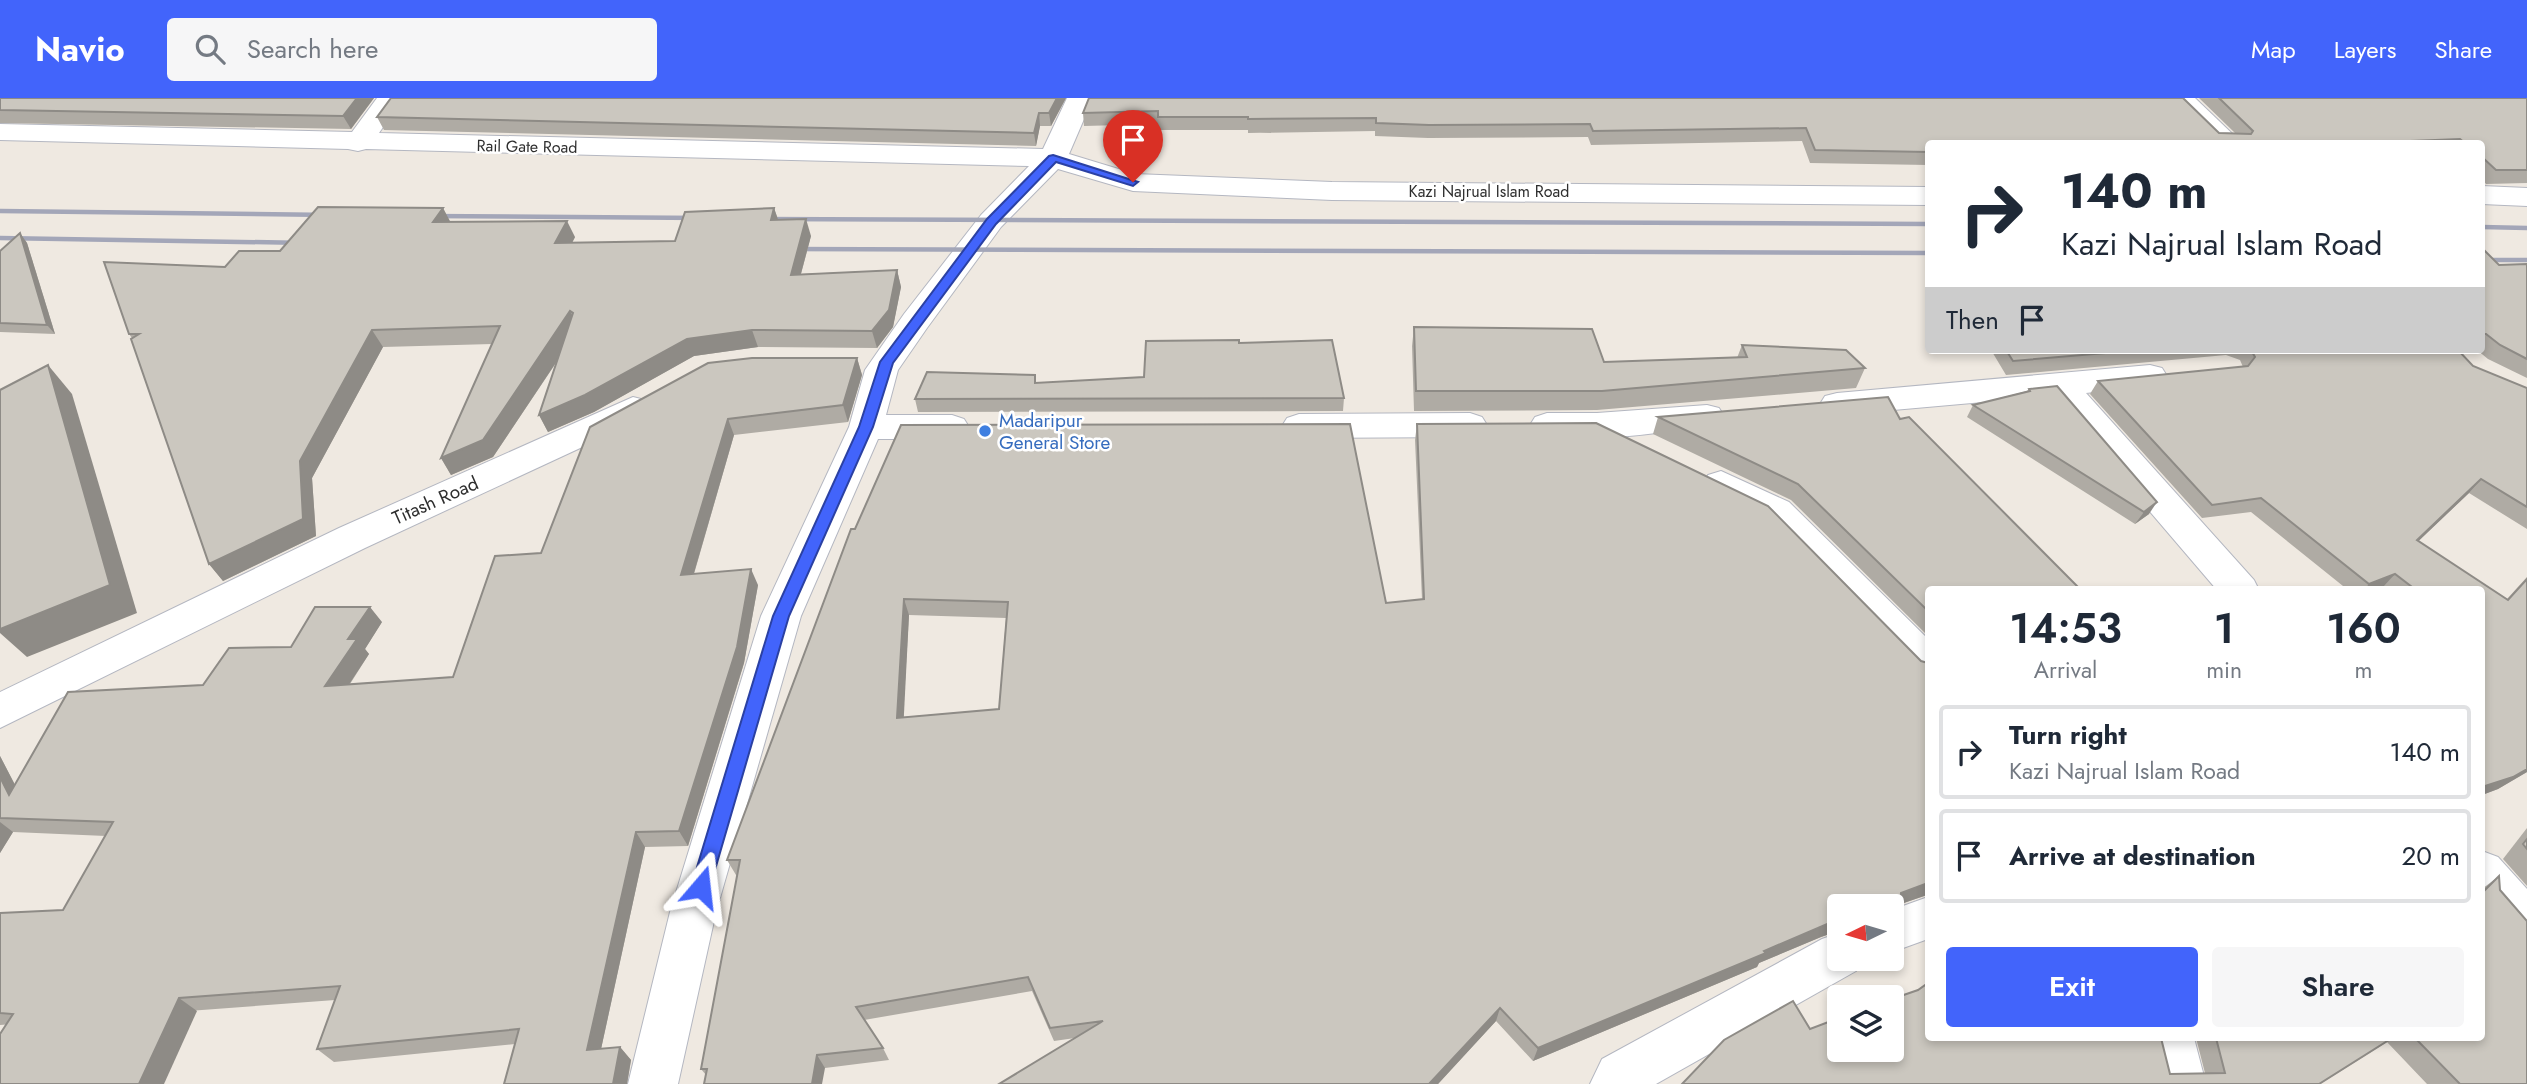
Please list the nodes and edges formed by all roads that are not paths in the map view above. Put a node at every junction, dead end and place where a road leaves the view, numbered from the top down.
1 (390, 98) edge
2 (1080, 98) edge
3 (2179, 98) edge
4 (0, 132) edge
5 (2226, 140) edge
6 (358, 142) junction
7 (1053, 158) junction
8 (2485, 195) edge
9 (1925, 196) edge
10 (2527, 197) edge
11 (848, 362) edge
12 (887, 362) junction
13 (2184, 373) edge
14 (2060, 385) junction
15 (662, 391) edge
16 (1801, 407) edge
17 (1733, 413) edge
18 (1597, 425) junction
19 (1266, 426) edge
20 (866, 427) junction
21 (976, 427) edge
22 (1657, 453) edge
23 (1693, 471) edge
24 (2236, 586) edge
25 (1925, 661) edge
26 (0, 711) edge
27 (2485, 874) edge
28 (1925, 919) edge
29 (2527, 922) edge
30 (1904, 927) edge
31 (1827, 962) edge
32 (2170, 1041) edge
33 (653, 1084) edge
34 (1615, 1084) edge
35 (2181, 1084) edge

1 - 6 street
2 - 7 street
3 - 5 street
4 - 6 street, Rail Gate Road
6 - 7 street, Rail Gate Road
7 - 9 street, Kazi Najrual Islam Road
7 - 12 street
8 - 10 street
11 - 12 street
12 - 20 street
13 - 14 street
14 - 16 street
14 - 24 street
15 - 26 street, Titash Road
17 - 18 street
18 - 19 street
18 - 22 street
20 - 21 street
20 - 33 street
23 - 25 street
27 - 29 street
28 - 30 street
31 - 34 street
32 - 35 street

